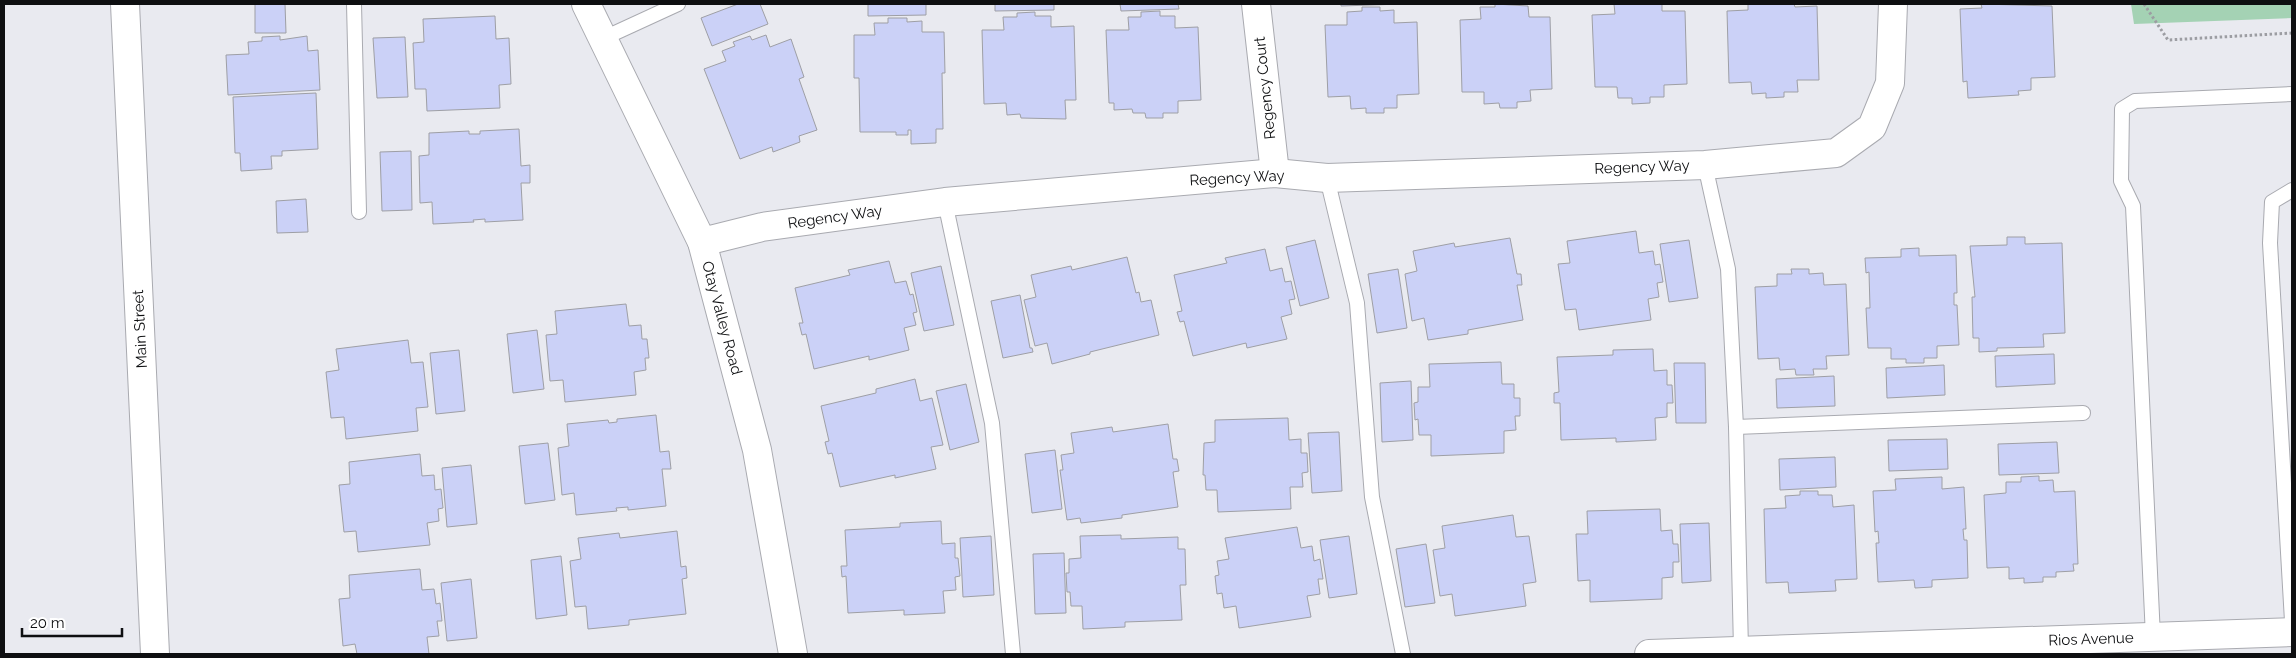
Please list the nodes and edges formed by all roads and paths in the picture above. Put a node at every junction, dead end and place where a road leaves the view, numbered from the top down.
1 (125, 4) edge
2 (354, 4) edge
3 (586, 4) edge
4 (678, 4) edge
5 (1256, 4) edge
6 (1893, 4) edge
7 (2144, 4) edge
8 (2292, 33) edge
9 (604, 38) junction
10 (2292, 94) edge
11 (1705, 165) junction
12 (1275, 173) junction
13 (1327, 178) junction
14 (2292, 190) edge
15 (945, 202) junction
16 (359, 212) dead end
17 (702, 242) junction
18 (2083, 413) dead end
19 (1736, 427) junction
20 (2290, 555) edge
21 (2292, 621) edge
22 (2292, 632) edge
23 (2153, 637) junction
24 (1741, 650) junction
25 (155, 654) edge
26 (793, 654) edge
27 (1013, 654) edge
28 (1403, 654) edge
29 (1649, 654) edge

1 - 25 street, Main Street
2 - 16 lane
3 - 9 street, Otay Valley Road
4 - 9 lane
5 - 12 street, Regency Court
6 - 11 street, Regency Way
7 - 8 path
9 - 17 street, Otay Valley Road
10 - 23 lane
11 - 13 street, Regency Way
11 - 19 lane
12 - 13 street, Regency Way
12 - 15 street, Regency Way
13 - 28 lane
14 - 20 lane
15 - 17 street, Regency Way
15 - 27 lane
17 - 26 street, Otay Valley Road
18 - 19 lane
19 - 24 lane
20 - 21 lane
22 - 23 street, Rios Avenue
23 - 24 street, Rios Avenue
24 - 29 street, Rios Avenue

